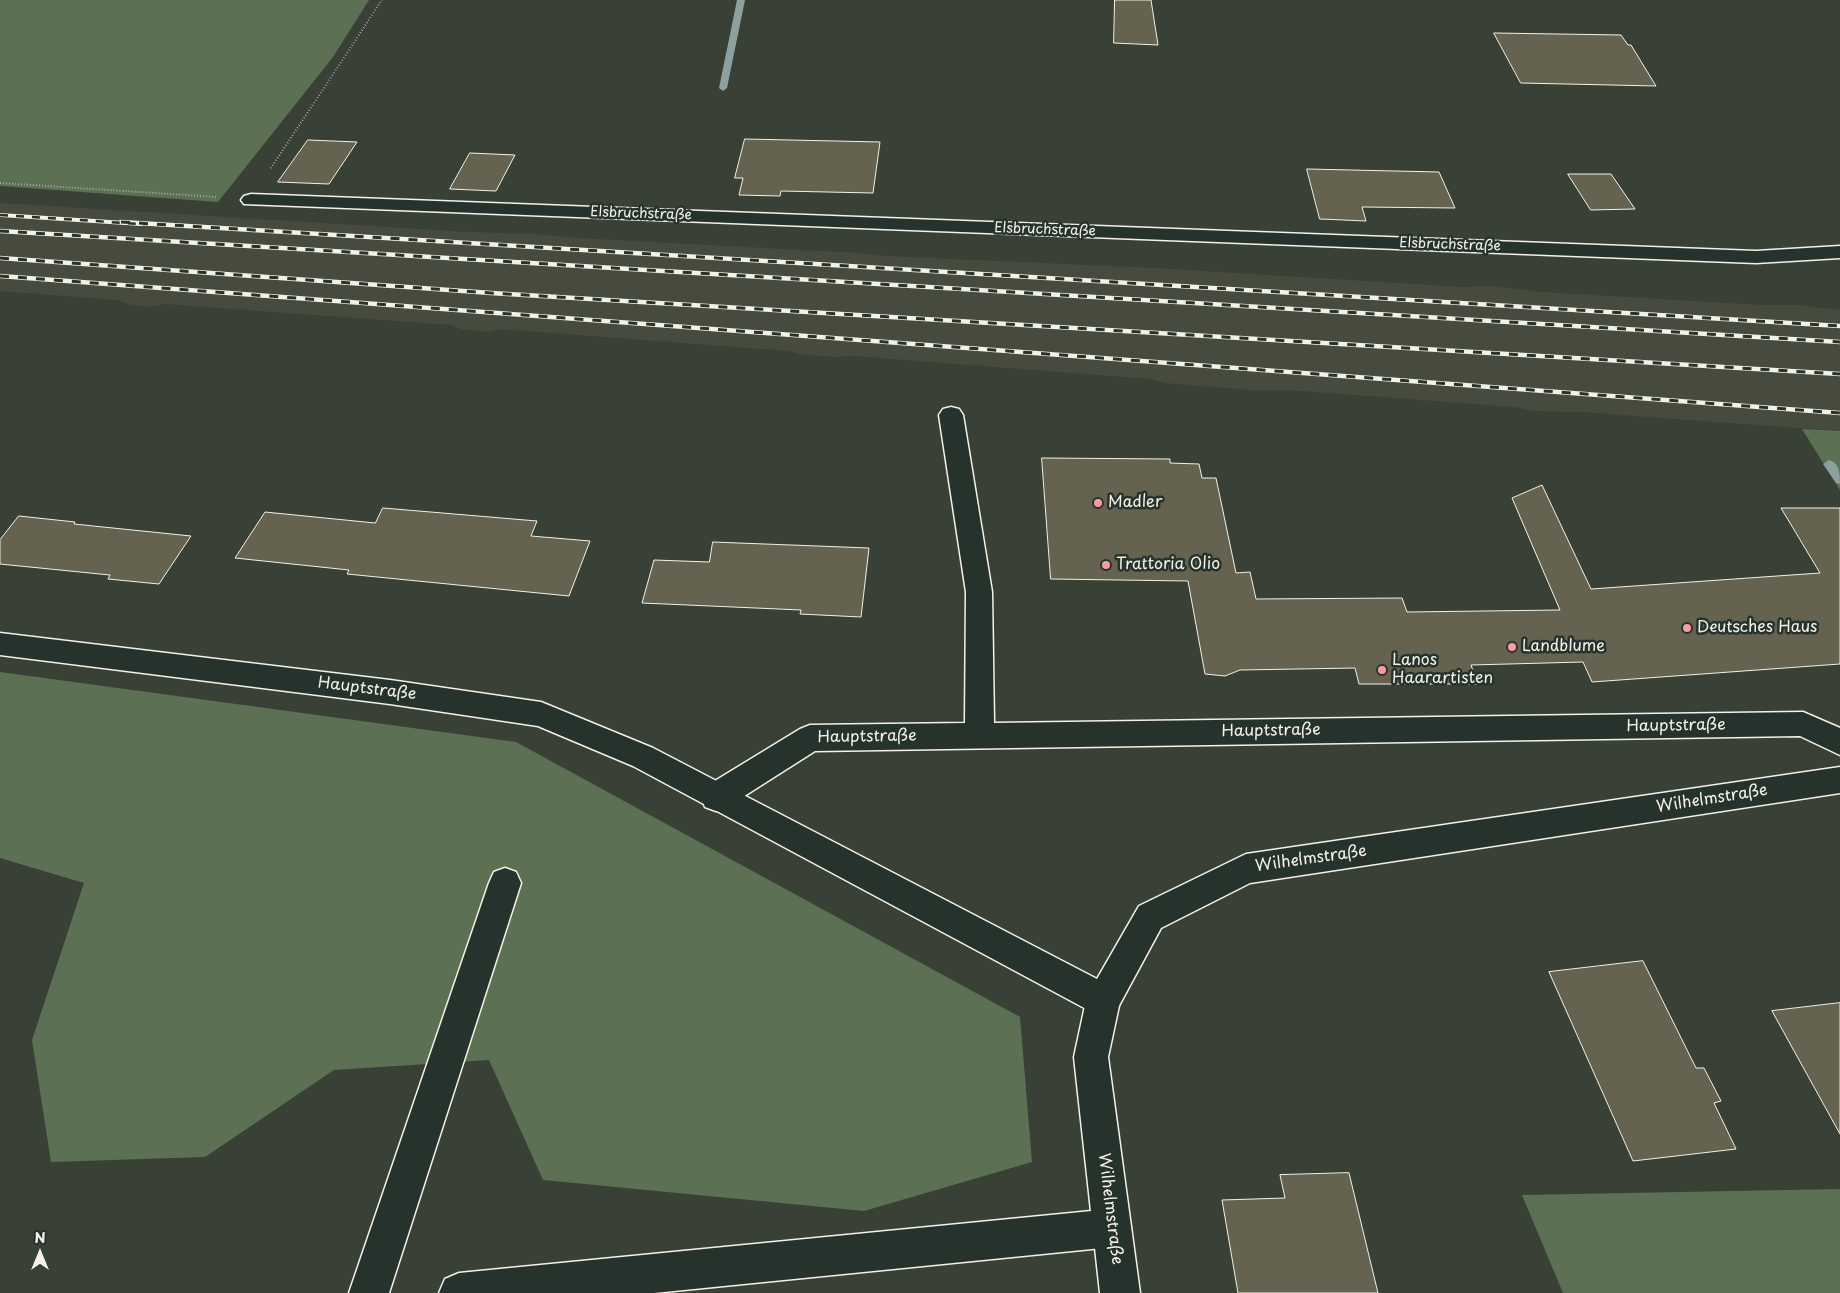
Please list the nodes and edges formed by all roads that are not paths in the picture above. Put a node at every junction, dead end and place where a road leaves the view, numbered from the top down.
1 (251, 200) road end
2 (1840, 252) edge
3 (951, 415) dead end
4 (0, 644) edge
5 (980, 736) junction
6 (1840, 742) edge
7 (1840, 780) edge
8 (716, 797) junction
9 (504, 882) dead end
10 (1103, 1001) junction
11 (1112, 1228) junction
12 (369, 1293) edge
13 (459, 1293) edge
14 (1120, 1293) edge

1 - 2 street, Elsbruchstraße
3 - 5 street
4 - 8 street, Hauptstraße
5 - 6 street, Hauptstraße
5 - 8 street, Hauptstraße
7 - 10 street, Wilhelmstraße
8 - 10 street, Hauptstraße
9 - 12 street
10 - 11 street, Wilhelmstraße
11 - 13 street
11 - 14 street, Wilhelmstraße

